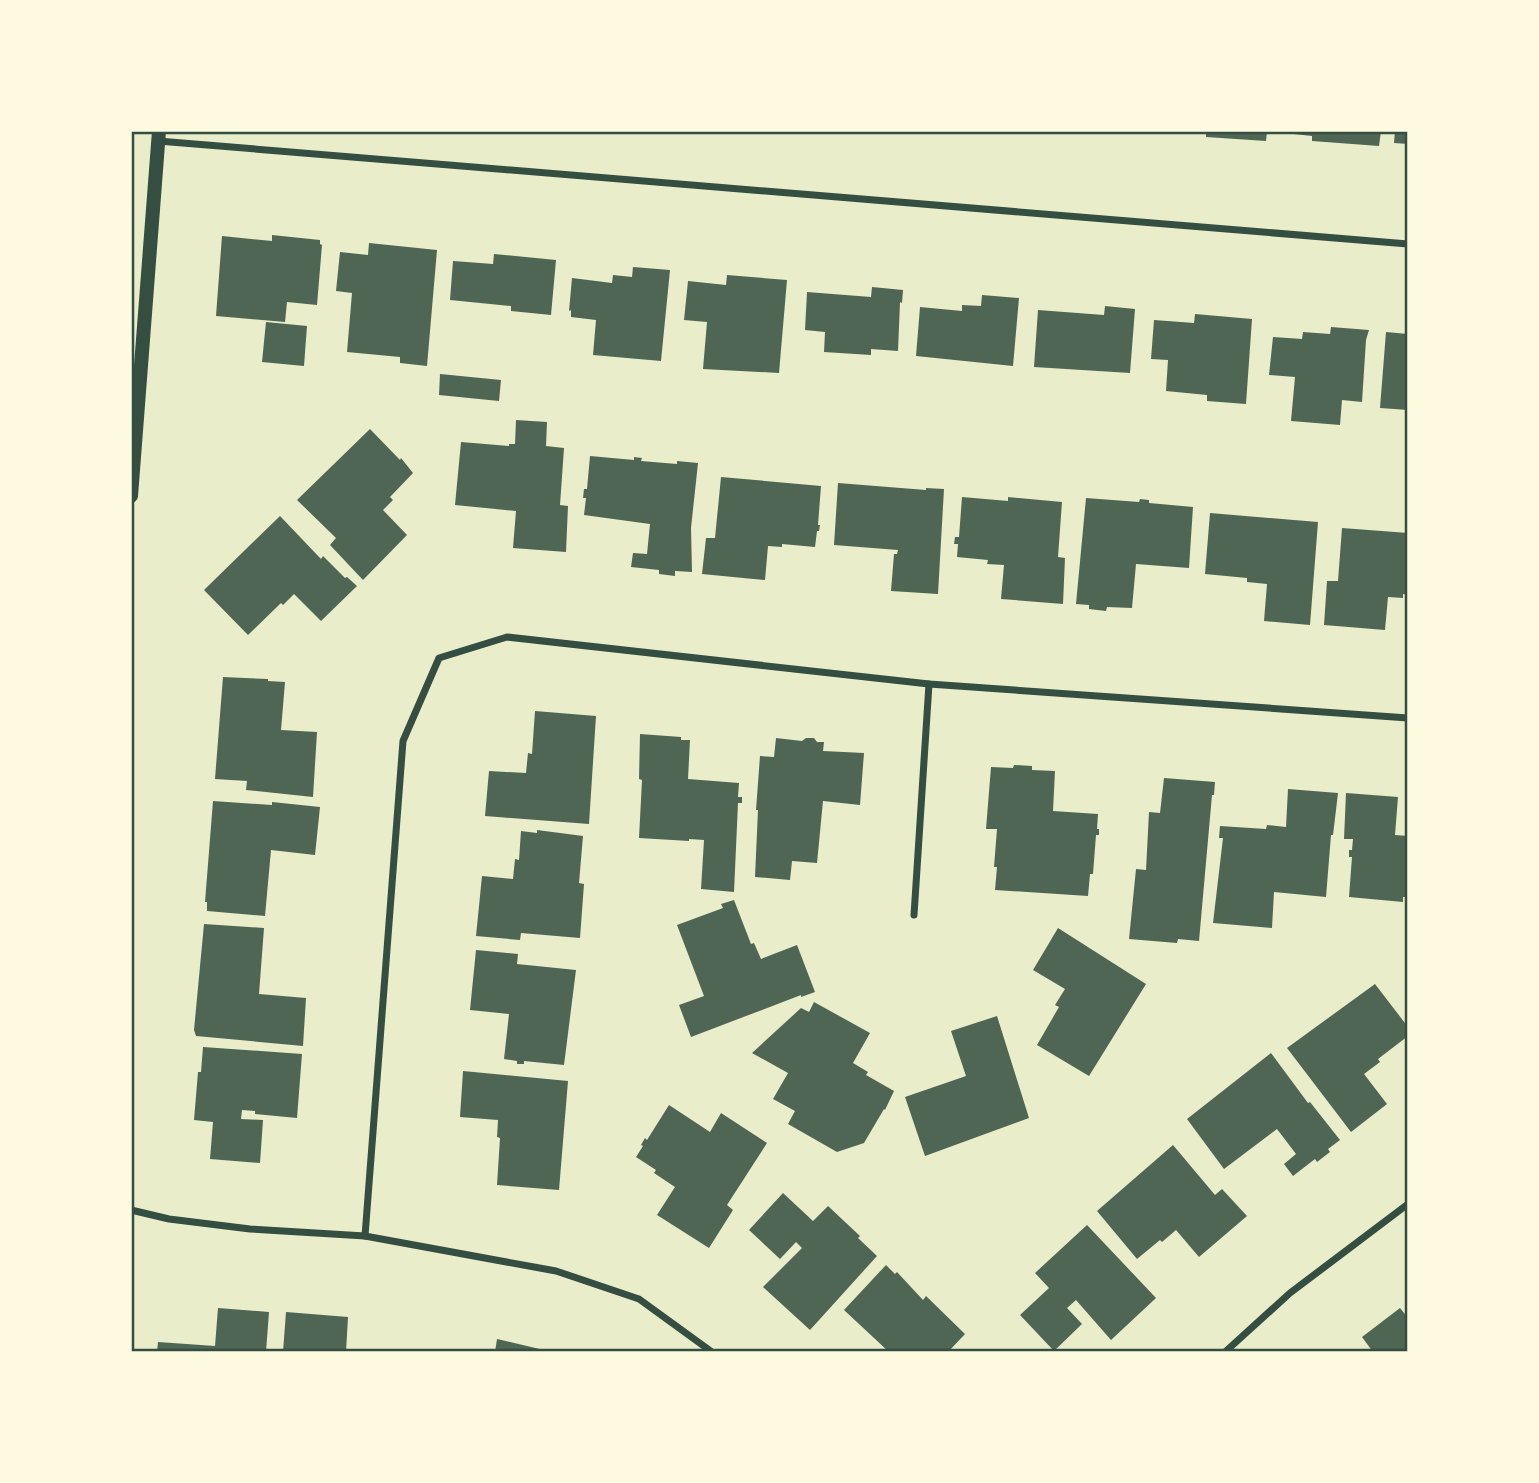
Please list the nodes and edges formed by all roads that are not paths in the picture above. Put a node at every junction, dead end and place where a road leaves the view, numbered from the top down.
1 (159, 136) edge
2 (1408, 244) edge
3 (131, 496) edge
4 (929, 684) junction
5 (1408, 718) edge
6 (914, 915) dead end
7 (1408, 1204) edge
8 (131, 1210) edge
9 (365, 1236) junction
10 (712, 1352) edge
11 (1225, 1352) edge

1 - 2 street
1 - 3 main road
4 - 5 street
4 - 6 street
4 - 9 street
7 - 11 street
8 - 9 street
9 - 10 street

